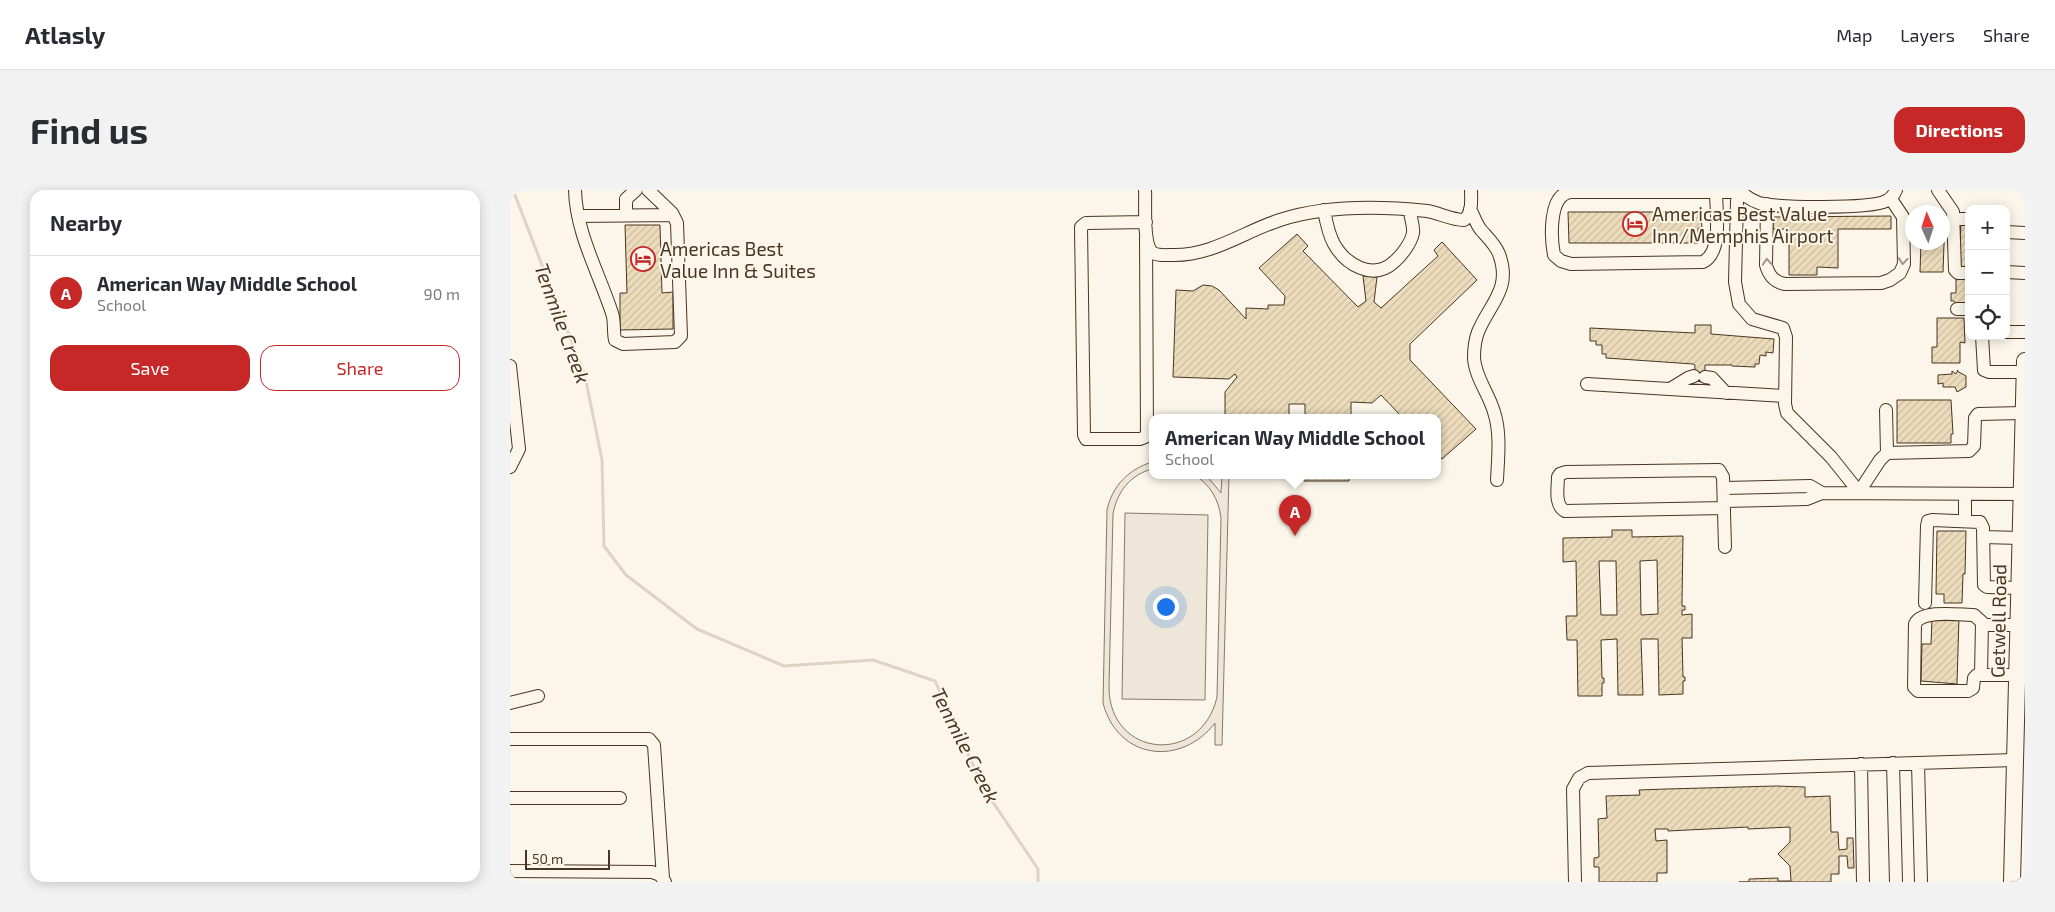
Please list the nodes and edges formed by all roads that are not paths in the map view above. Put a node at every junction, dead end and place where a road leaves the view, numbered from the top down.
1 (575, 190) edge
2 (648, 190) edge
3 (1146, 190) edge
4 (1471, 190) edge
5 (1938, 190) edge
6 (1741, 191) edge
7 (630, 192) edge
8 (1716, 192) junction
9 (1893, 194) edge
10 (1766, 204) junction
11 (1470, 209) junction
12 (1324, 210) junction
13 (1410, 210) junction
14 (626, 215) junction
15 (673, 215) junction
16 (578, 216) junction
17 (1953, 219) junction
18 (1965, 219) edge
19 (1146, 222) junction
20 (2010, 232) edge
21 (2025, 233) edge
22 (1146, 236) junction
23 (2010, 272) edge
24 (1965, 273) edge
25 (2025, 273) edge
26 (2010, 332) edge
27 (2025, 332) edge
28 (1982, 340) edge
29 (2025, 361) edge
30 (510, 366) edge
31 (2025, 372) edge
32 (1587, 384) dead end
33 (1670, 389) junction
34 (1726, 393) junction
35 (1785, 396) junction
36 (1886, 410) dead end
37 (2024, 412) junction
38 (2024, 435) edge
39 (1887, 453) junction
40 (510, 468) edge
41 (1497, 480) dead end
42 (1773, 487) junction
43 (1822, 492) junction
44 (1859, 492) junction
45 (1965, 494) junction
46 (2022, 496) edge
47 (1724, 499) junction
48 (1773, 500) junction
49 (1964, 520) junction
50 (1983, 537) junction
51 (2020, 538) junction
52 (1725, 547) dead end
53 (2022, 564) edge
54 (2019, 588) junction
55 (1925, 602) dead end
56 (2020, 617) edge
57 (1982, 623) junction
58 (2020, 664) edge
59 (1982, 674) junction
60 (538, 696) dead end
61 (510, 703) edge
62 (2021, 707) edge
63 (510, 739) edge
64 (2020, 743) edge
65 (2015, 760) junction
66 (1894, 763) junction
67 (1918, 763) junction
68 (1861, 764) junction
69 (510, 798) edge
70 (620, 798) dead end
71 (2019, 847) edge
72 (510, 871) edge
73 (664, 880) edge
74 (1575, 882) edge
75 (1863, 882) edge
76 (1896, 882) edge
77 (1921, 882) edge
78 (2012, 882) edge

1 - 16 street
2 - 15 street
3 - 19 street
4 - 11 street
5 - 17 street
6 - 8 street
6 - 10 street
6 - 35 street
7 - 14 street
8 - 8 street
9 - 10 street
9 -> 10 street
11 - 13 street
11 - 41 street
12 - 13 street
12 - 13 street
12 - 22 street
14 - 15 street
14 - 16 street
15 - 16 street
17 - 18 street
17 - 24 street
19 - 22 street
19 - 22 street
20 - 21 street
23 - 25 street
26 - 27 street
28 - 31 street
29 - 31 main road, Getwell Road
30 - 40 street
31 - 37 main road, Getwell Road
32 - 33 street
33 - 34 street
33 - 34 street
34 - 35 street
35 - 44 street
36 - 39 street
37 - 38 main road, Getwell Road
37 - 39 street
38 - 46 main road, Getwell Road
39 - 44 street
42 - 43 street
42 - 47 street
42 - 48 street
43 - 44 street
43 - 48 street
44 - 45 street
45 - 46 street
45 - 49 street
46 - 51 main road, Getwell Road
47 - 47 street
47 - 48 street
47 - 52 street
49 - 50 street
49 - 55 street
50 - 51 street
50 - 54 street
51 - 53 main road, Getwell Road
53 - 54 main road, Getwell Road
54 - 56 main road, Getwell Road
56 - 57 street
56 - 58 main road, Getwell Road
57 - 59 street
57 - 59 street
58 - 59 street
58 - 62 main road, Getwell Road
60 - 61 street
62 - 64 main road, Getwell Road
63 - 73 street
64 - 65 main road, Getwell Road
65 - 67 street
65 - 71 main road, Getwell Road
66 - 67 street
66 - 68 street
66 - 76 street
67 - 77 street
68 - 74 street
68 - 75 street
69 - 70 street
71 - 78 main road, Getwell Road
72 - 73 street

